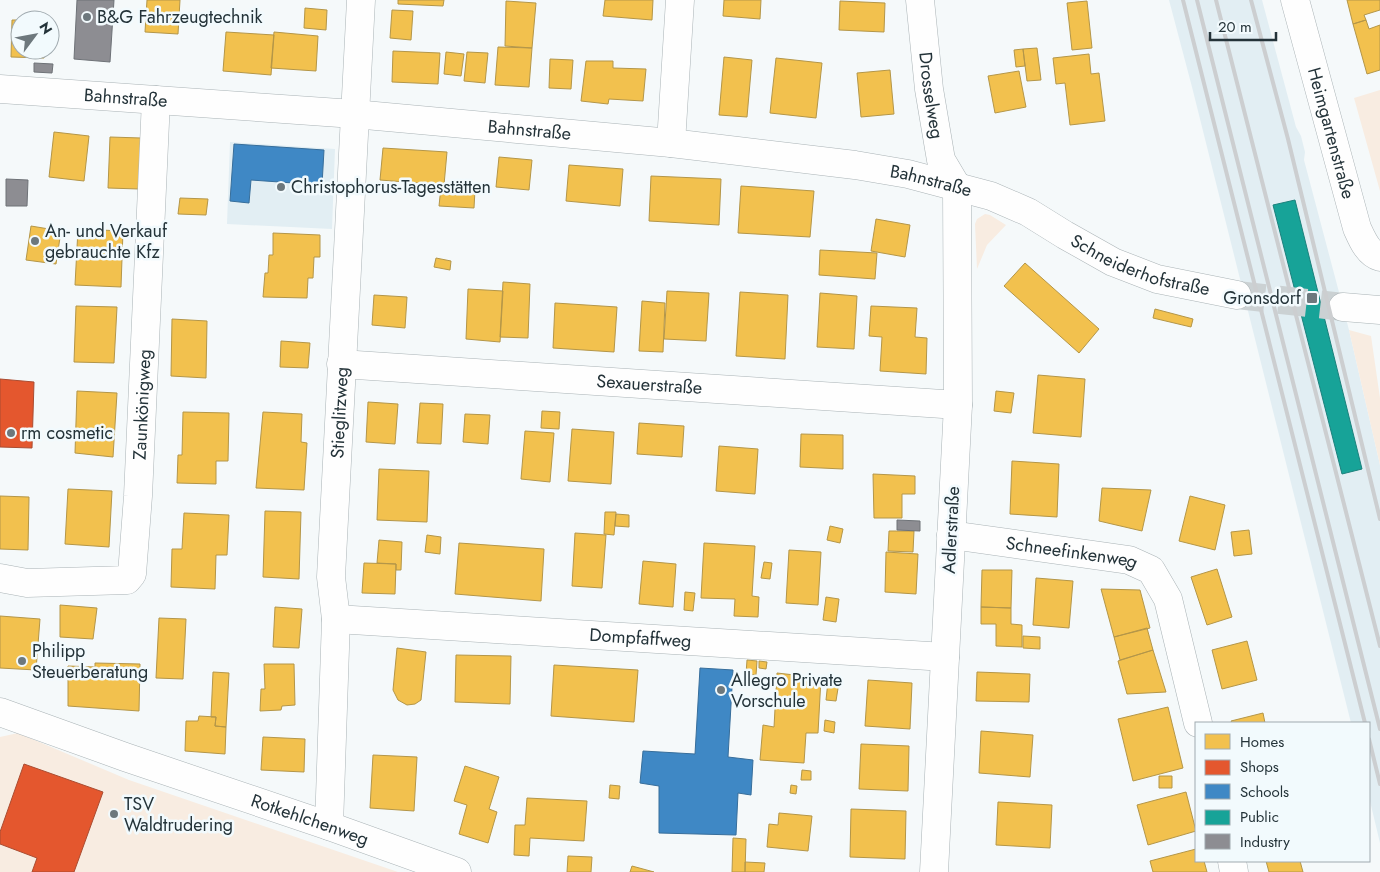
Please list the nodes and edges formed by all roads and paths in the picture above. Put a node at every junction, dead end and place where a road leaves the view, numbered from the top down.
1 (361, 0) edge
2 (680, 0) edge
3 (920, 0) edge
4 (1295, 0) edge
5 (0, 90) edge
6 (156, 100) junction
7 (354, 114) junction
8 (671, 143) junction
9 (957, 187) junction
10 (1048, 225) joint
11 (1380, 256) edge
12 (1237, 295) tunnel mouth
13 (1343, 307) tunnel mouth
14 (1380, 310) edge
15 (341, 364) junction
16 (958, 405) junction
17 (951, 535) junction
18 (0, 578) edge
19 (336, 619) junction
20 (945, 657) junction
21 (6, 719) edge
22 (1198, 722) edge
23 (329, 826) junction
24 (457, 872) edge
25 (934, 872) edge

1 - 7 street, Stieglitzweg
2 - 8 street
3 - 9 street, Drosselweg
4 - 11 street, Heimgartenstraße
5 - 6 street, Bahnstraße
6 - 7 street, Bahnstraße
6 - 18 street, Zaunkönigweg
7 - 8 street, Bahnstraße
7 - 15 street, Stieglitzweg
8 - 9 street, Bahnstraße
9 - 10 street, Bahnstraße
9 - 16 street, Adlerstraße
10 - 12 street, Schneiderhofstraße
13 - 14 street
15 - 16 street, Sexauerstraße
15 - 19 street, Stieglitzweg
16 - 17 street, Adlerstraße
17 - 20 street, Adlerstraße
17 - 22 street, Schneefinkenweg
19 - 20 street, Dompfaffweg
19 - 23 street, Stieglitzweg
20 - 25 street, Adlerstraße
21 - 23 street, Rotkehlchenweg
23 - 24 street, Rotkehlchenweg

